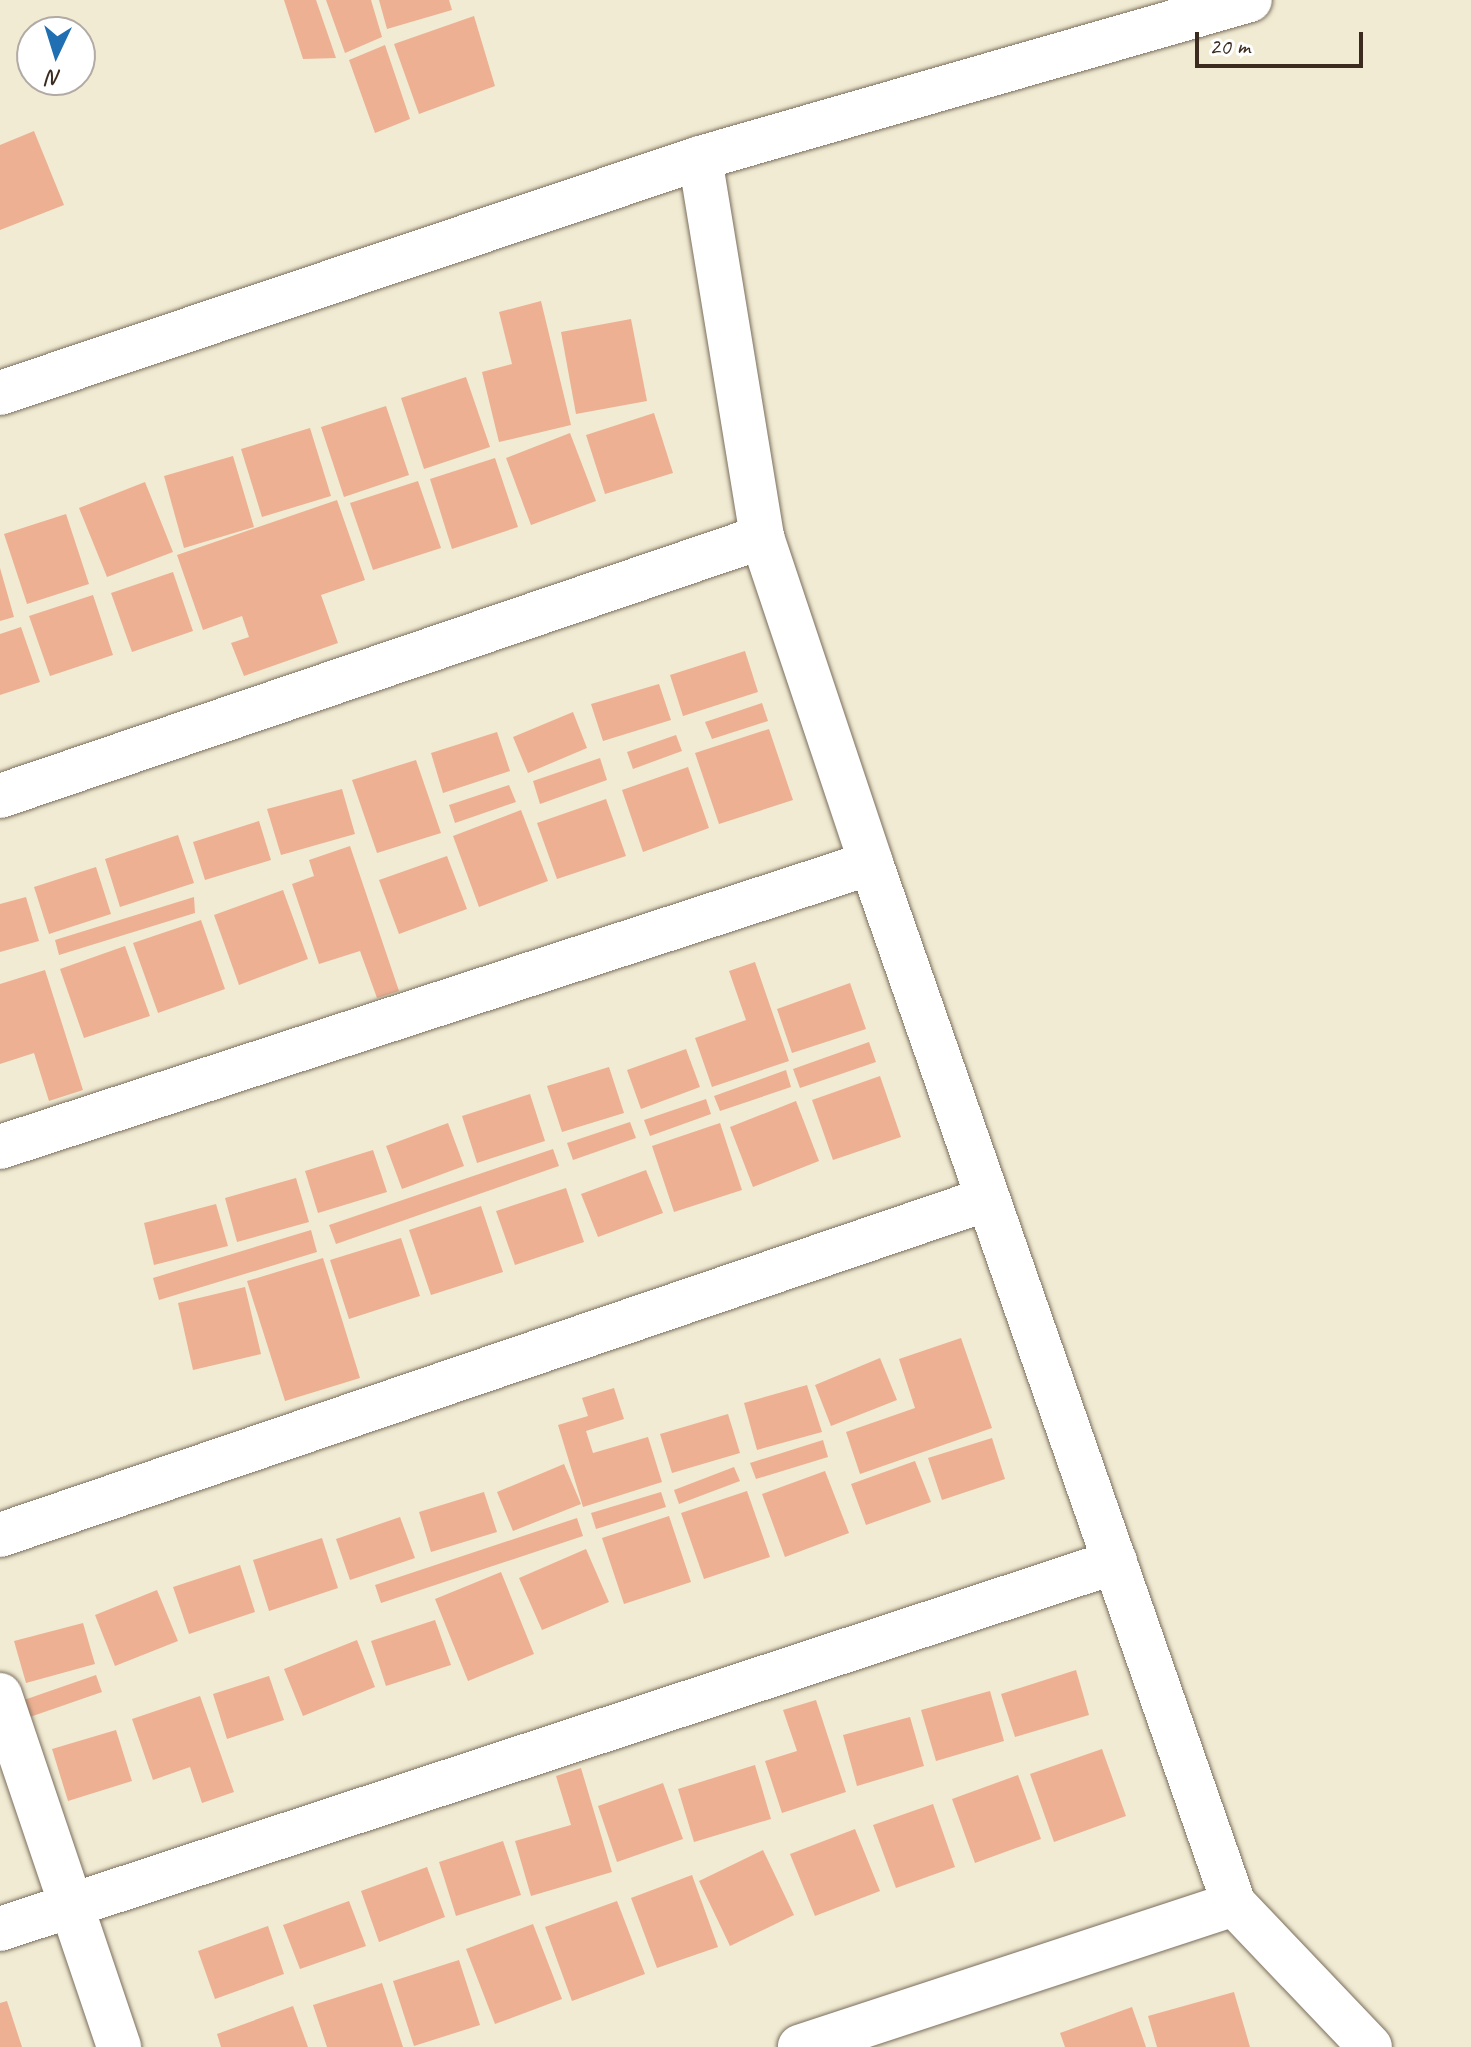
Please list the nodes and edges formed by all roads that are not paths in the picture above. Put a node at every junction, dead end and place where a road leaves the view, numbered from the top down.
1 (1250, 0) edge
2 (700, 158) junction
3 (0, 393) edge
4 (762, 537) junction
5 (0, 796) edge
6 (871, 863) junction
7 (0, 1147) edge
8 (987, 1199) junction
9 (0, 1535) edge
10 (1115, 1562) junction
11 (0, 1695) edge
12 (1234, 1904) junction
13 (71, 1906) junction
14 (0, 1929) edge
15 (890, 2034) edge
16 (119, 2047) edge
17 (800, 2047) edge
18 (1370, 2047) edge

1 - 2 street
2 - 3 street
2 - 4 street
4 - 5 street
4 - 6 street
6 - 7 street
6 - 8 street
8 - 9 street
8 - 10 street
10 - 12 street
10 - 13 street
11 - 13 street
12 - 15 street
12 - 18 street
13 - 14 street
13 - 16 street
15 - 17 street

